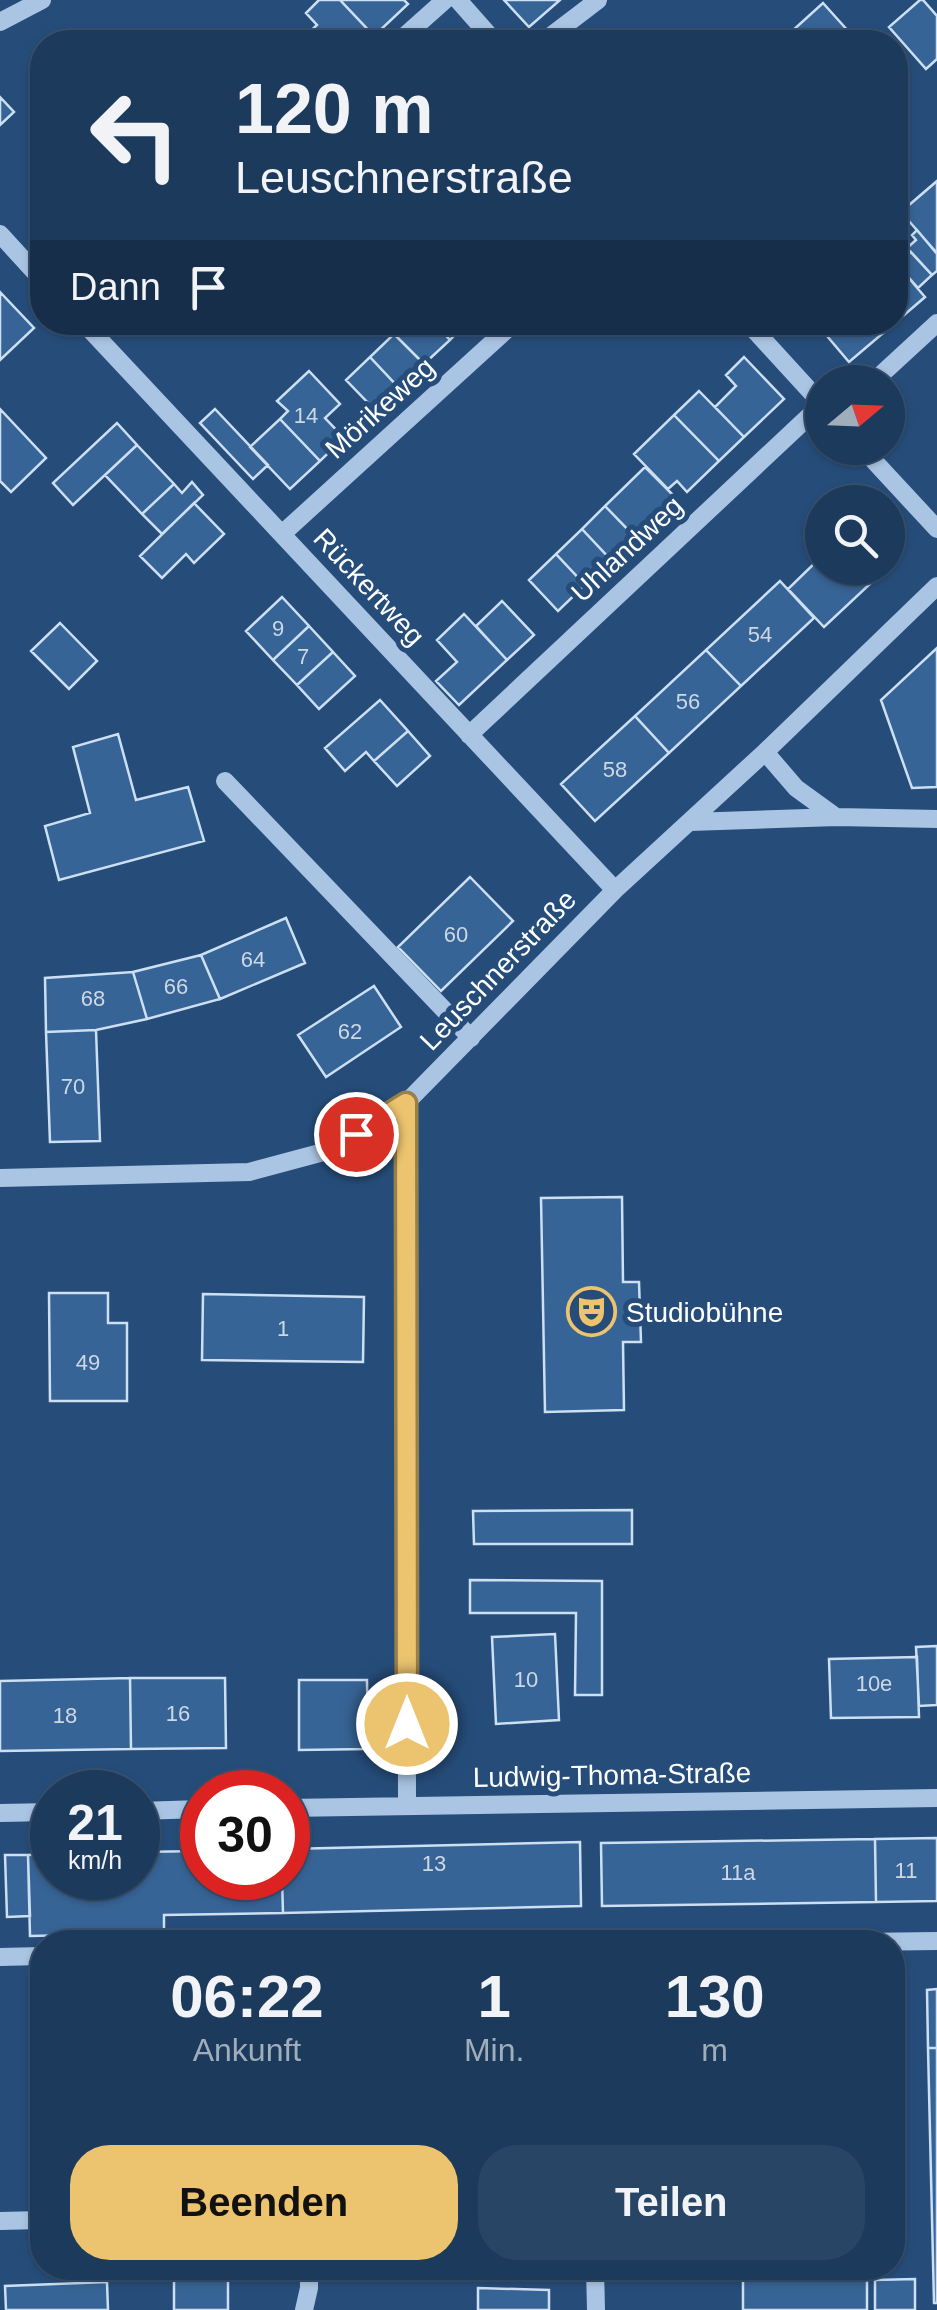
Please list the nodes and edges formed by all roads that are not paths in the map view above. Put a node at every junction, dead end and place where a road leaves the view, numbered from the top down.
1 (42, 0) edge
2 (445, 0) edge
3 (458, 0) edge
4 (598, 0) edge
5 (0, 22) edge
6 (411, 30) edge
7 (484, 30) edge
8 (559, 30) edge
9 (0, 234) edge
10 (30, 267) edge
11 (937, 323) edge
12 (96, 335) edge
13 (501, 335) edge
14 (759, 335) edge
15 (891, 365) edge
16 (805, 385) edge
17 (805, 420) edge
18 (878, 465) edge
19 (937, 529) edge
20 (282, 534) junction
21 (937, 586) edge
22 (469, 734) junction
23 (764, 752) junction
24 (225, 781) dead end
25 (837, 817) junction
26 (937, 819) edge
27 (690, 822) junction
28 (615, 890) junction
29 (472, 1038) junction
30 (406, 1103) junction
31 (0, 1178) edge
32 (937, 1798) edge
33 (407, 1806) junction
34 (310, 1808) edge
35 (30, 1812) edge
36 (0, 1813) edge
37 (905, 1942) edge
38 (937, 1942) edge
39 (30, 1956) edge
40 (0, 1957) edge
41 (30, 2220) edge
42 (0, 2221) edge
43 (308, 2280) edge
44 (595, 2280) edge
45 (304, 2310) edge
46 (596, 2310) edge

1 - 5 street
2 - 6 street
3 - 7 street
4 - 8 street
9 - 10 street
11 - 15 street
12 - 20 street, Rückertweg
13 - 20 street, Mörikeweg
14 - 16 street
17 - 22 street, Uhlandweg
18 - 19 street
20 - 22 street, Rückertweg
21 - 23 street, Leuschnerstraße
22 - 28 street, Rückertweg
23 - 25 street
23 - 27 street, Leuschnerstraße
24 - 29 street
25 - 26 street
25 - 27 street
27 - 28 street, Leuschnerstraße
28 - 29 street, Leuschnerstraße
29 - 30 street, Leuschnerstraße
30 - 31 street, Leuschnerstraße
30 - 33 street
32 - 33 street, Ludwig-Thoma-Straße
33 - 34 street, Ludwig-Thoma-Straße
35 - 36 street
37 - 38 street
39 - 40 street
41 - 42 street
43 - 45 street
44 - 46 street

